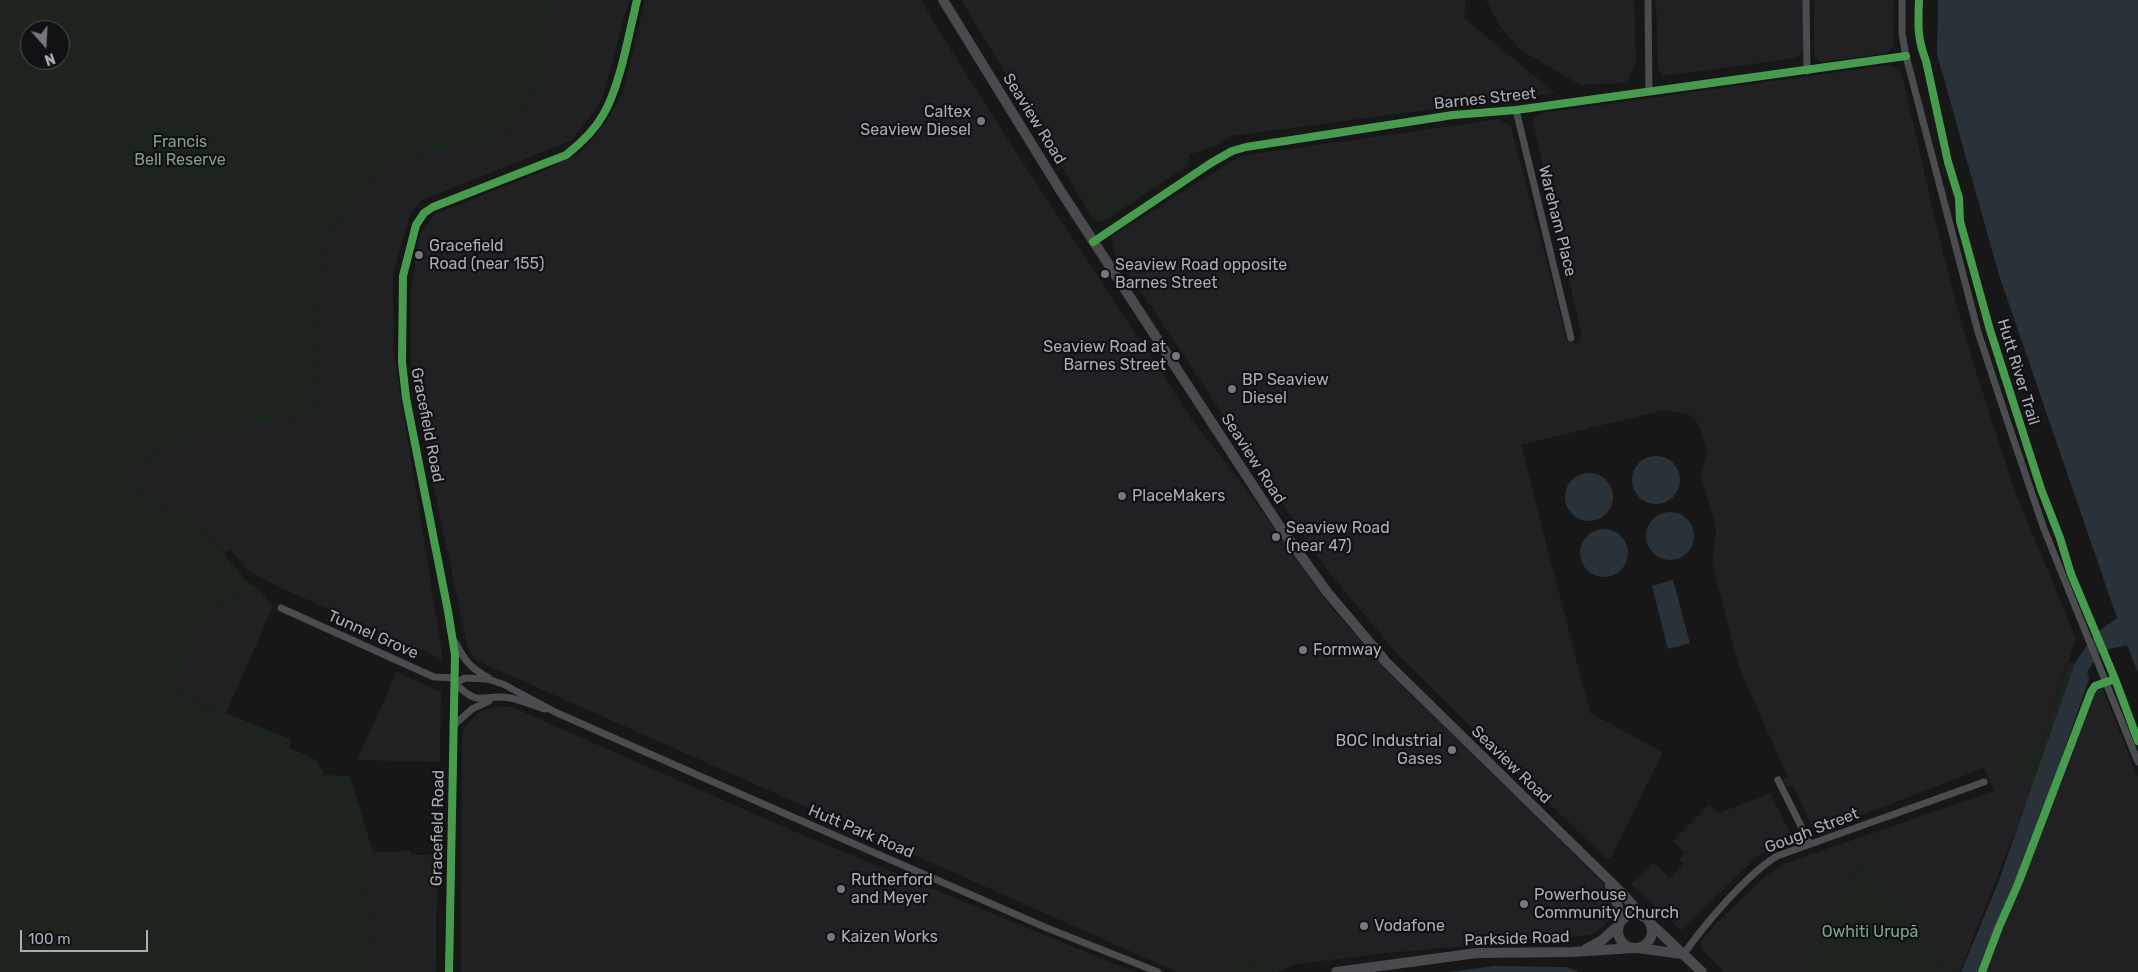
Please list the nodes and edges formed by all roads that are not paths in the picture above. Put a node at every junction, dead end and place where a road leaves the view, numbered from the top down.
1 (637, 0) edge
2 (943, 0) edge
3 (1648, 0) edge
4 (1806, 0) edge
5 (1902, 0) edge
6 (1906, 56) junction
7 (1807, 70) junction
8 (1649, 91) junction
9 (1516, 110) junction
10 (1094, 242) junction
11 (1571, 338) dead end
12 (281, 608) dead end
13 (453, 637) junction
14 (455, 681) junction
15 (494, 681) junction
16 (499, 698) junction
17 (554, 712) junction
18 (454, 726) junction
19 (2138, 762) edge
20 (1778, 780) dead end
21 (1984, 782) dead end
22 (1810, 844) junction
23 (1608, 880) junction
24 (1646, 919) junction
25 (1620, 925) junction
26 (1635, 948) junction
27 (1580, 952) junction
28 (1683, 955) junction
29 (449, 972) edge
30 (1158, 972) edge
31 (1336, 972) edge
32 (1702, 972) edge

1 - 13 street, Gracefield Road
2 - 10 main road, Seaview Road
3 - 8 street
4 - 7 street
5 - 6 street
6 - 7 street, Barnes Street
6 - 19 street
7 - 8 street, Barnes Street
8 - 9 street, Barnes Street
9 - 10 street, Barnes Street
9 - 11 street, Wareham Place
10 - 23 main road, Seaview Road
12 - 14 street, Tunnel Grove
13 - 14 street, Gracefield Road
13 - 15 street, Hutt Park Road
14 - 15 street, Hutt Park Road
14 - 16 street, Hutt Park Road
14 - 18 street, Gracefield Road
15 - 17 street, Hutt Park Road
16 - 17 street, Hutt Park Road
16 - 18 street
17 - 30 street, Hutt Park Road
18 - 29 street, Gracefield Road
20 - 22 street
21 - 22 street, Gough Street
22 - 28 street, Gough Street
23 - 24 main road, Seaview Road
23 - 25 main road, Seaview Road
24 - 25 main road
24 - 26 main road
24 - 28 main road, Seaview Road
25 - 26 main road
25 - 27 main road, Parkside Road
26 - 27 main road, Parkside Road
26 - 28 main road
27 - 31 main road, Parkside Road
28 - 32 main road, Seaview Road

